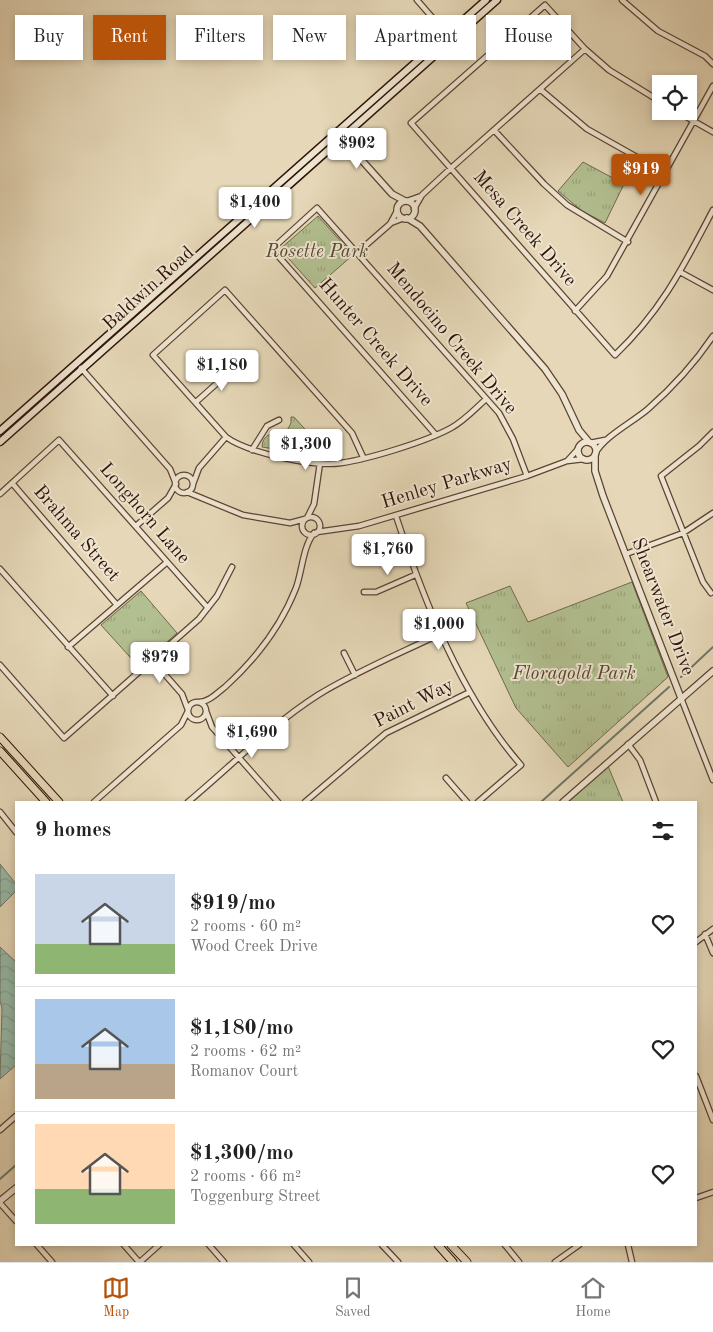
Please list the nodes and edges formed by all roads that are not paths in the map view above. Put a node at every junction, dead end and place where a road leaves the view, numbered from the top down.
1 (417, 0) edge
2 (486, 0) edge
3 (496, 0) edge
4 (622, 0) edge
5 (430, 15) edge
6 (471, 15) edge
7 (476, 16) edge
8 (585, 49) junction
9 (705, 56) junction
10 (713, 59) edge
11 (424, 60) edge
12 (713, 64) edge
13 (713, 86) edge
14 (541, 90) junction
15 (652, 96) edge
16 (691, 120) edge
17 (694, 122) junction
18 (494, 130) junction
19 (713, 132) edge
20 (339, 135) junction
21 (450, 169) junction
22 (665, 173) junction
23 (392, 194) junction
24 (422, 195) junction
25 (406, 201) junction
26 (397, 209) junction
27 (414, 210) junction
28 (713, 210) edge
29 (405, 218) junction
30 (390, 224) junction
31 (420, 226) junction
32 (628, 242) junction
33 (272, 249) joint
34 (358, 252) junction
35 (680, 272) junction
36 (713, 290) edge
37 (576, 311) junction
38 (713, 336) edge
39 (77, 363) junction
40 (234, 368) dead end
41 (82, 369) junction
42 (39, 397) junction
43 (486, 399) junction
44 (196, 402) junction
45 (279, 420) dead end
46 (14, 429) junction
47 (579, 430) junction
48 (0, 431) edge
49 (713, 432) edge
50 (436, 435) junction
51 (226, 438) junction
52 (606, 440) junction
53 (0, 442) edge
54 (589, 443) junction
55 (579, 448) junction
56 (252, 450) junction
57 (595, 454) junction
58 (363, 457) junction
59 (585, 460) junction
60 (567, 461) junction
61 (320, 463) junction
62 (199, 468) junction
63 (170, 469) junction
64 (595, 472) junction
65 (185, 476) junction
66 (527, 476) junction
67 (12, 483) junction
68 (176, 484) junction
69 (193, 484) junction
70 (186, 493) junction
71 (0, 494) edge
72 (201, 497) junction
73 (168, 498) junction
74 (314, 504) junction
75 (713, 512) edge
76 (396, 516) junction
77 (306, 518) junction
78 (317, 520) junction
79 (290, 523) junction
80 (136, 526) junction
81 (333, 529) junction
82 (304, 532) junction
83 (316, 533) junction
84 (683, 533) junction
85 (307, 548) junction
86 (626, 554) junction
87 (166, 562) junction
88 (232, 567) dead end
89 (0, 569) edge
90 (415, 575) junction
91 (364, 592) dead end
92 (711, 592) dead end
93 (117, 604) junction
94 (208, 608) junction
95 (442, 634) junction
96 (68, 647) junction
97 (344, 653) dead end
98 (153, 661) junction
99 (0, 665) edge
100 (713, 671) edge
101 (355, 675) junction
102 (470, 692) junction
103 (182, 694) junction
104 (113, 696) junction
105 (213, 697) junction
106 (681, 698) junction
107 (198, 702) junction
108 (206, 710) junction
109 (188, 711) junction
110 (197, 719) junction
111 (181, 725) junction
112 (212, 727) junction
113 (0, 736) edge
114 (628, 744) junction
115 (0, 751) edge
116 (239, 758) junction
117 (446, 778) dead end
118 (713, 780) edge
119 (45, 801) edge
120 (58, 801) edge
121 (95, 801) edge
122 (194, 801) edge
123 (277, 801) edge
124 (305, 801) edge
125 (466, 801) edge
126 (479, 801) edge
127 (564, 801) edge
128 (656, 801) edge
129 (0, 812) edge
130 (15, 831) edge
131 (713, 929) edge
132 (705, 934) junction
133 (697, 941) edge
134 (713, 953) edge
135 (697, 1079) edge
136 (15, 1117) edge
137 (713, 1120) edge
138 (0, 1130) edge
139 (15, 1189) edge
140 (713, 1192) edge
141 (697, 1198) edge
142 (0, 1202) edge
143 (15, 1220) edge
144 (38, 1246) edge
145 (125, 1246) edge
146 (158, 1246) edge
147 (210, 1246) edge
148 (295, 1246) edge
149 (383, 1246) edge
150 (439, 1246) edge
151 (452, 1246) edge
152 (505, 1246) edge
153 (578, 1246) edge
154 (628, 1246) edge
155 (52, 1262) edge
156 (139, 1262) edge
157 (224, 1262) edge
158 (309, 1262) edge
159 (398, 1262) edge
160 (453, 1262) edge
161 (466, 1262) edge
162 (519, 1262) edge
163 (555, 1262) edge
164 (632, 1262) edge

1 - 5 street
2 - 6 main road, Baldwin Road
3 - 7 main road, Baldwin Road
4 - 9 street
8 - 14 street
8 - 15 street
8 - 21 street, Mesa Creek Drive
9 - 10 street
9 - 12 street
11 - 20 main road, Baldwin Road
13 - 17 street
14 - 18 street
14 - 22 street
16 - 17 street
17 - 19 street
17 - 22 street
18 - 21 street
18 - 32 street
20 - 23 street
20 - 39 main road, Baldwin Road
20 - 41 main road, Baldwin Road
21 - 24 street
21 - 37 street, Mesa Creek Drive
22 - 32 street
23 - 25 street
23 - 26 street
24 - 25 street
24 - 27 street
25 - 26 street
25 - 27 street
26 - 29 street
26 - 30 street
27 - 29 street
27 - 31 street
28 - 35 street
29 - 30 street
29 - 31 street
30 - 34 street
31 - 47 street
32 - 37 street
33 - 34 street, Mendocino Creek Drive
33 - 50 street, Hunter Creek Drive
34 - 43 street, Mendocino Creek Drive
35 - 36 street
35 - 37 street, Mesa Creek Drive
38 - 52 street
39 - 41 street
39 - 42 main road, Baldwin Road
40 - 44 street
41 - 46 main road, Baldwin Road
41 - 63 street
42 - 46 main road
42 - 48 main road, Baldwin Road
43 - 50 street
43 - 66 street, Mendocino Creek Drive
44 - 51 street
44 - 58 street
45 - 56 street
46 - 53 main road, Baldwin Road
47 - 54 street
47 - 55 street
49 - 84 street
50 - 58 street
51 - 56 street
51 - 62 street
52 - 54 street
52 - 57 street
54 - 55 street
54 - 57 street
55 - 59 street
55 - 60 street, Henley Parkway
56 - 61 street
57 - 59 street
57 - 64 street, Shearwater Drive
58 - 61 street
59 - 60 street, Henley Parkway
59 - 64 street, Shearwater Drive
60 - 66 street, Henley Parkway
61 - 74 street
62 - 65 street
62 - 69 street
63 - 65 street
63 - 68 street
64 - 86 street, Shearwater Drive
65 - 68 street
65 - 69 street
66 - 76 street, Henley Parkway
67 - 71 street
67 - 80 street, Longhorn Lane
67 - 93 street, Brahma Street
68 - 70 street
68 - 73 street
69 - 70 street
69 - 72 street
70 - 72 street
70 - 73 street
72 - 79 street
73 - 80 street
74 - 77 street
74 - 78 street
75 - 84 street
76 - 81 street, Henley Parkway
76 - 90 street
77 - 78 street
77 - 79 street
77 - 82 street
78 - 81 street
78 - 83 street
79 - 82 street
80 - 87 street, Longhorn Lane
81 - 83 street, Henley Parkway
82 - 83 street
82 - 85 street
83 - 85 street
84 - 86 street
84 - 92 street
85 - 105 street
86 - 106 street, Shearwater Drive
87 - 93 street
87 - 94 street, Longhorn Lane
88 - 94 street
89 - 96 street
90 - 91 street
90 - 95 street
93 - 96 street
94 - 98 street
95 - 101 street
95 - 102 street
96 - 104 street
97 - 101 street
98 - 103 street
98 - 104 street
99 - 104 street
100 - 106 street
101 - 116 street
102 - 124 street, Paint Way
102 - 126 street
103 - 107 street
103 - 109 street
105 - 107 street
105 - 108 street
106 - 114 street
106 - 118 street, Shearwater Drive
107 - 108 street
107 - 109 street
108 - 110 street
108 - 112 street
109 - 110 street
109 - 111 street
110 - 111 street
110 - 112 street
111 - 121 street
112 - 116 street
113 - 120 main road
114 - 127 street
114 - 128 street
115 - 119 main road
116 - 122 street
116 - 123 street
117 - 125 street
129 - 130 street
131 - 132 street
132 - 133 street
132 - 134 street
135 - 137 street
136 - 138 street
139 - 142 street
140 - 141 street
142 - 143 street
144 - 155 street
145 - 156 street
146 - 156 street
147 - 157 street
148 - 158 street
149 - 159 street
150 - 160 main road
151 - 161 main road
152 - 162 street
153 - 163 street
154 - 164 street

